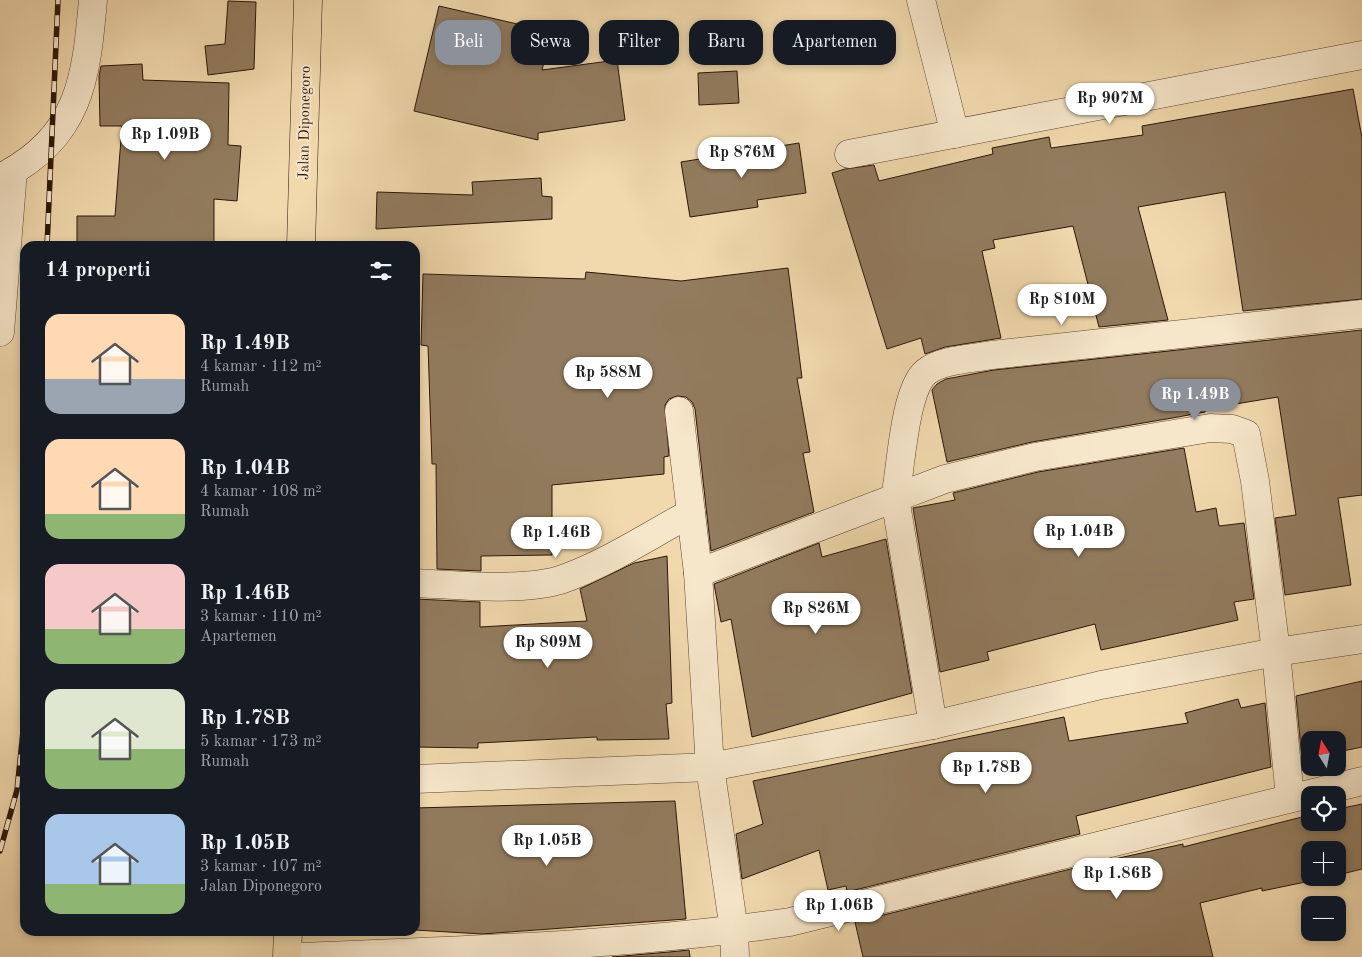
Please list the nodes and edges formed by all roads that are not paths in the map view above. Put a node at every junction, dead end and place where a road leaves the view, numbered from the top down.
1 (93, 0) edge
2 (308, 0) edge
3 (921, 0) edge
4 (1362, 55) edge
5 (955, 134) junction
6 (849, 154) dead end
7 (6, 174) edge
8 (301, 241) edge
9 (1362, 314) edge
10 (0, 332) edge
11 (679, 411) dead end
12 (895, 498) junction
13 (691, 513) junction
14 (698, 573) junction
15 (420, 583) edge
16 (1362, 639) edge
17 (1276, 652) junction
18 (933, 725) junction
19 (710, 767) junction
20 (420, 779) edge
21 (1362, 781) edge
22 (1290, 798) junction
23 (734, 930) junction
24 (288, 936) edge
25 (287, 957) edge
26 (299, 957) edge
27 (735, 957) edge

1 - 7 street
2 - 8 main road, Jalan Diponegoro
3 - 5 street
4 - 5 street
5 - 6 street
7 - 10 street
9 - 12 street
11 - 13 street
12 - 14 street
12 - 17 street
12 - 18 street
13 - 14 street
13 - 15 street
14 - 19 street
16 - 17 street
17 - 18 street
17 - 22 street
18 - 19 street
19 - 20 street
19 - 23 street
21 - 22 street
22 - 23 street
23 - 26 street
23 - 27 street
24 - 25 main road

